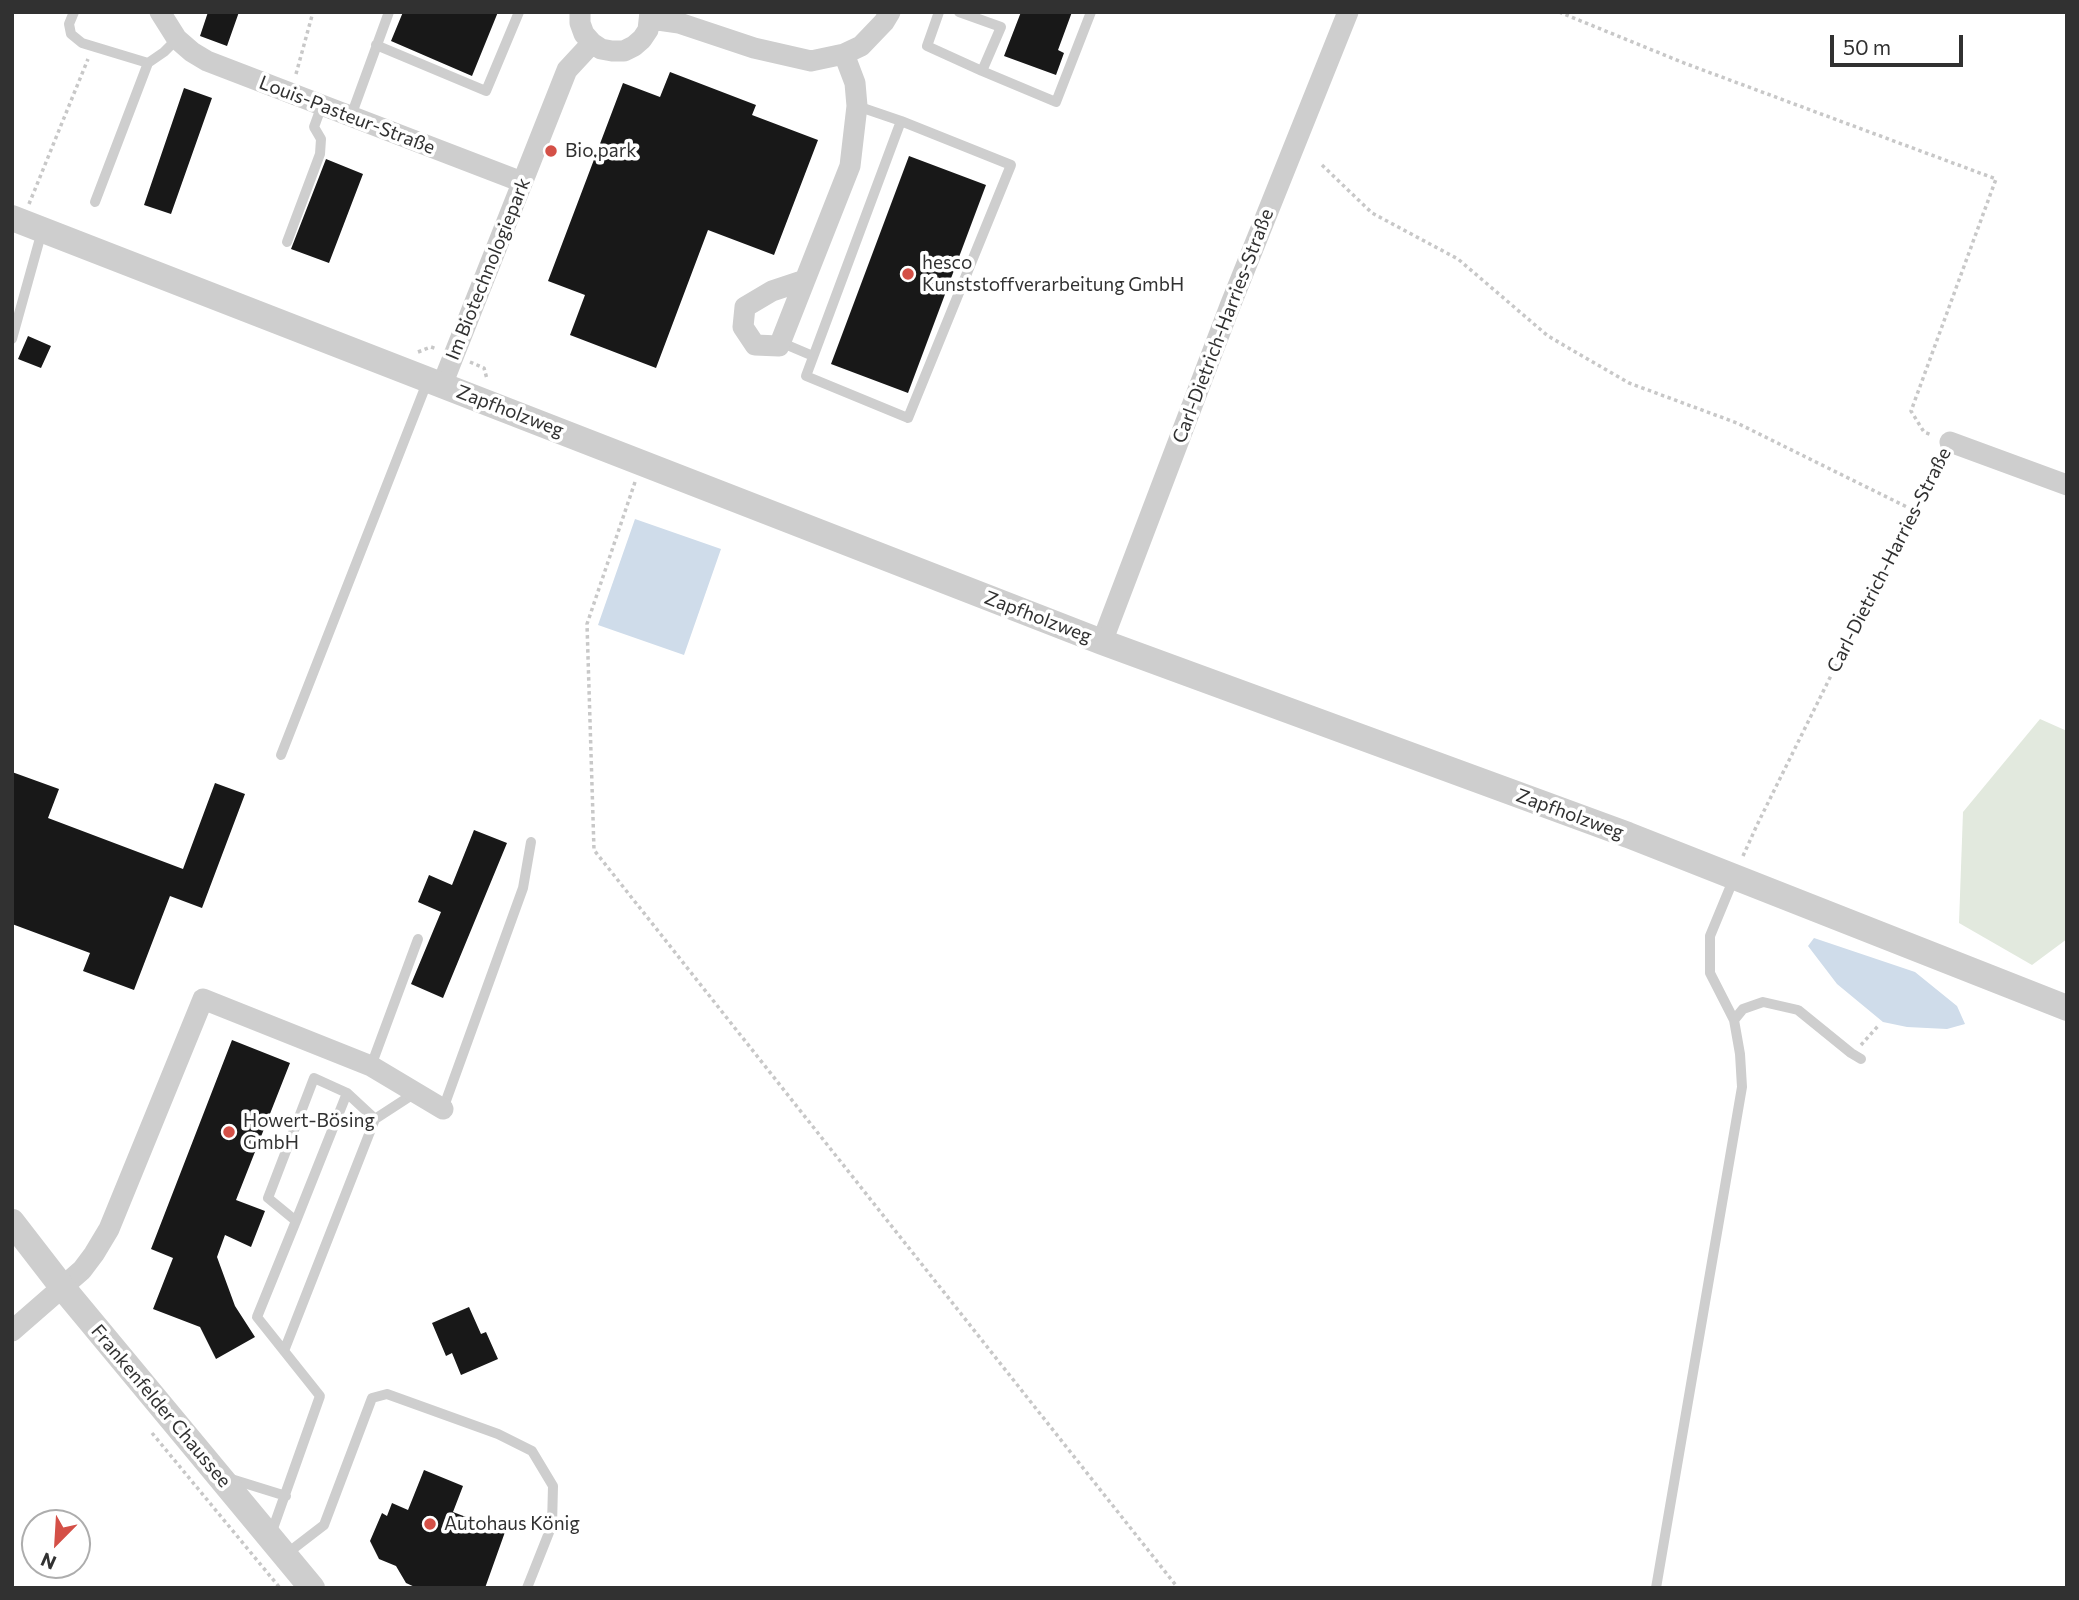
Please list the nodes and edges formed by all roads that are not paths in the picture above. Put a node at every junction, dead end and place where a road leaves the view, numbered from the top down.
1 (74, 12) edge
2 (160, 12) edge
3 (389, 12) edge
4 (519, 12) edge
5 (580, 12) edge
6 (890, 12) edge
7 (939, 12) edge
8 (959, 12) edge
9 (1091, 12) edge
10 (1348, 12) edge
11 (651, 15) edge
12 (177, 39) junction
13 (592, 43) junction
14 (376, 45) junction
15 (844, 54) junction
16 (148, 63) junction
17 (982, 71) junction
18 (323, 105) junction
19 (858, 106) junction
20 (351, 116) junction
21 (901, 121) junction
22 (522, 182) junction
23 (95, 202) dead end
24 (27, 218) edge
25 (287, 242) dead end
26 (806, 280) junction
27 (12, 340) edge
28 (779, 344) junction
29 (813, 356) junction
30 (435, 382) junction
31 (1950, 442) road end
32 (2067, 485) edge
33 (1102, 642) junction
34 (281, 755) dead end
35 (531, 842) dead end
36 (1734, 878) junction
37 (418, 939) dead end
38 (2067, 1008) edge
39 (1734, 1020) junction
40 (1856, 1056) road end
41 (371, 1066) junction
42 (347, 1093) junction
43 (415, 1093) junction
44 (443, 1109) joint
45 (375, 1119) junction
46 (296, 1221) junction
47 (12, 1222) edge
48 (63, 1288) junction
49 (12, 1331) edge
50 (284, 1351) junction
51 (219, 1476) junction
52 (286, 1496) junction
53 (278, 1546) junction
54 (312, 1588) edge
55 (527, 1588) edge
56 (1656, 1588) edge

1 - 16 lane
2 - 12 street, Louis-Pasteur-Straße
3 - 14 lane
4 - 14 lane
5 - 13 street
6 - 15 street
7 - 17 lane
8 - 17 lane
9 - 17 lane
10 - 33 street, Carl-Dietrich-Harries-Straße
11 - 13 street
11 - 15 street
12 - 16 lane
12 - 18 street, Louis-Pasteur-Straße
13 - 22 street, Im Biotechnologiepark
14 - 20 lane
15 - 19 street
16 - 23 lane
18 - 20 street, Louis-Pasteur-Straße
18 - 25 lane
19 - 21 lane
19 - 26 street
20 - 22 street, Louis-Pasteur-Straße
21 - 29 lane
21 - 29 lane
22 - 30 street, Im Biotechnologiepark
24 - 27 lane
24 - 30 street, Zapfholzweg
26 - 28 street
26 - 28 street
28 - 29 lane
30 - 33 street, Zapfholzweg
30 - 34 lane
31 - 32 street
33 - 36 street, Zapfholzweg
35 - 44 lane
36 - 38 street, Zapfholzweg
36 - 39 lane
37 - 41 lane
39 - 40 lane
39 - 56 lane
41 - 43 street
41 - 48 street
42 - 45 lane
42 - 46 lane
42 - 46 lane
43 - 44 street
43 - 45 lane
45 - 50 lane
46 - 50 lane
47 - 48 street, Frankenfelder Chaussee
48 - 49 street
48 - 51 street, Frankenfelder Chaussee
50 - 52 lane
51 - 52 lane
51 - 53 street, Frankenfelder Chaussee
52 - 53 lane
53 - 54 street, Frankenfelder Chaussee
53 - 55 lane

